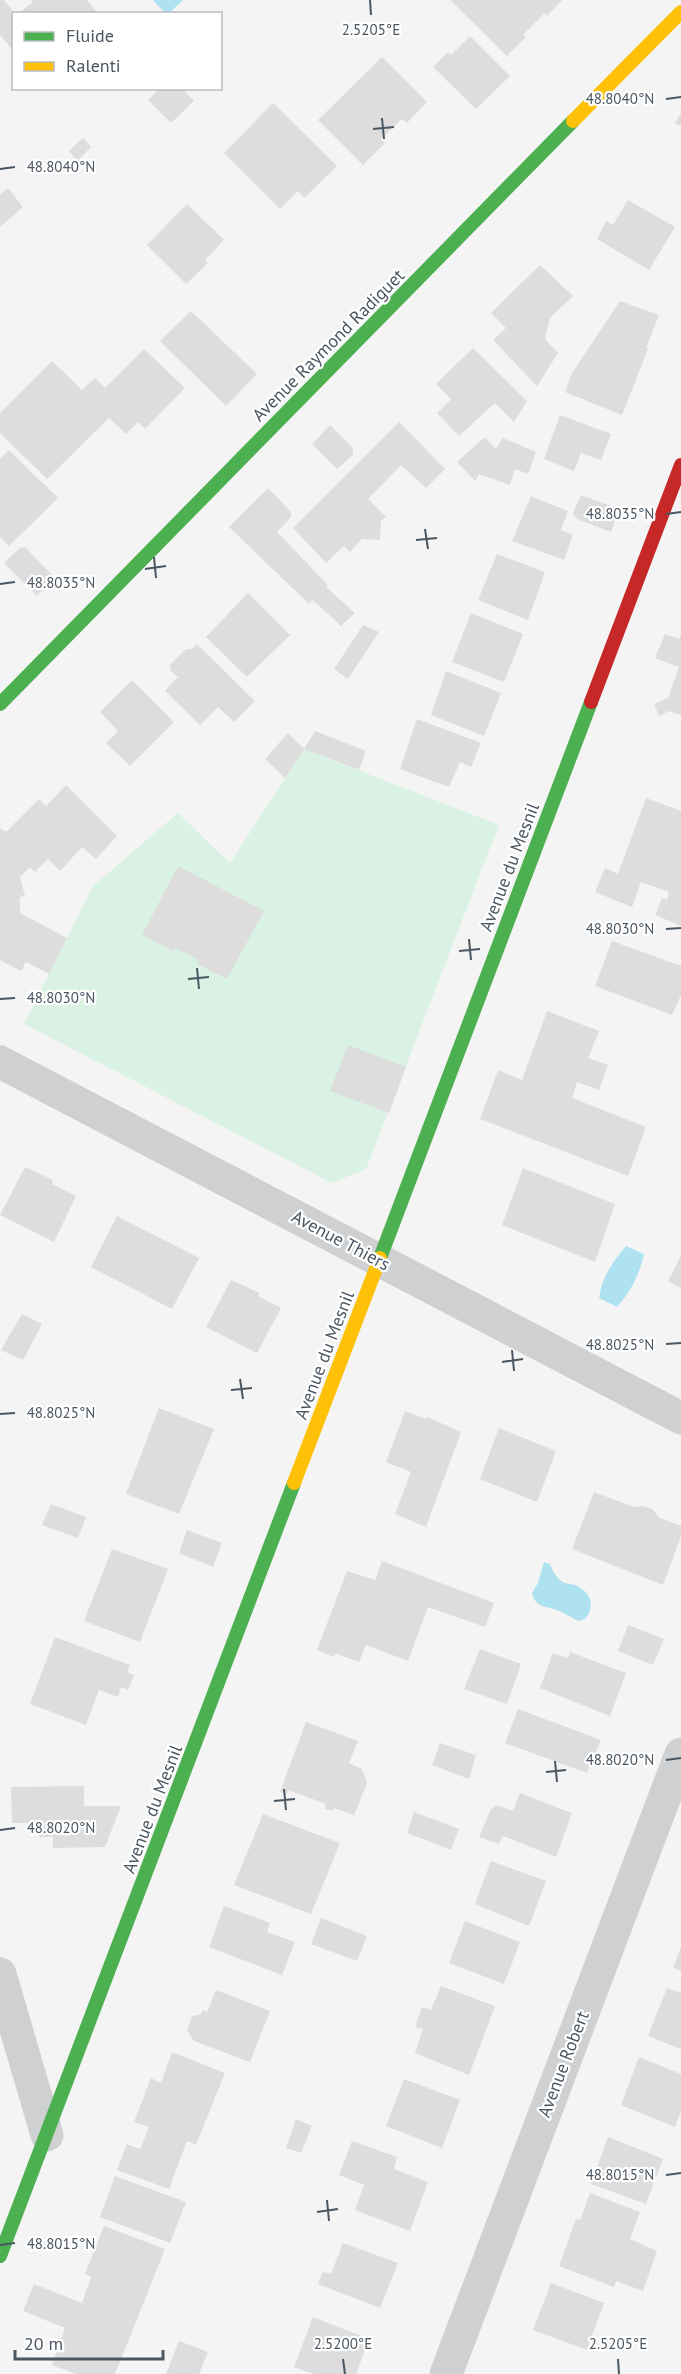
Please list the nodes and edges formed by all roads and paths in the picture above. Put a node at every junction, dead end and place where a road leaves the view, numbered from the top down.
1 (681, 12) edge
2 (681, 465) edge
3 (0, 704) edge
4 (0, 1062) edge
5 (379, 1260) junction
6 (681, 1418) edge
7 (681, 1754) edge
8 (0, 1974) edge
9 (47, 2135) junction
10 (0, 2256) edge
11 (446, 2374) edge

1 - 3 street, Avenue Raymond Radiguet
2 - 5 street, Avenue du Mesnil
4 - 5 street, Avenue Thiers
5 - 6 street, Avenue Thiers
5 - 9 street, Avenue du Mesnil
7 - 11 street, Avenue Robert
8 - 9 street
9 - 10 street, Avenue du Mesnil

